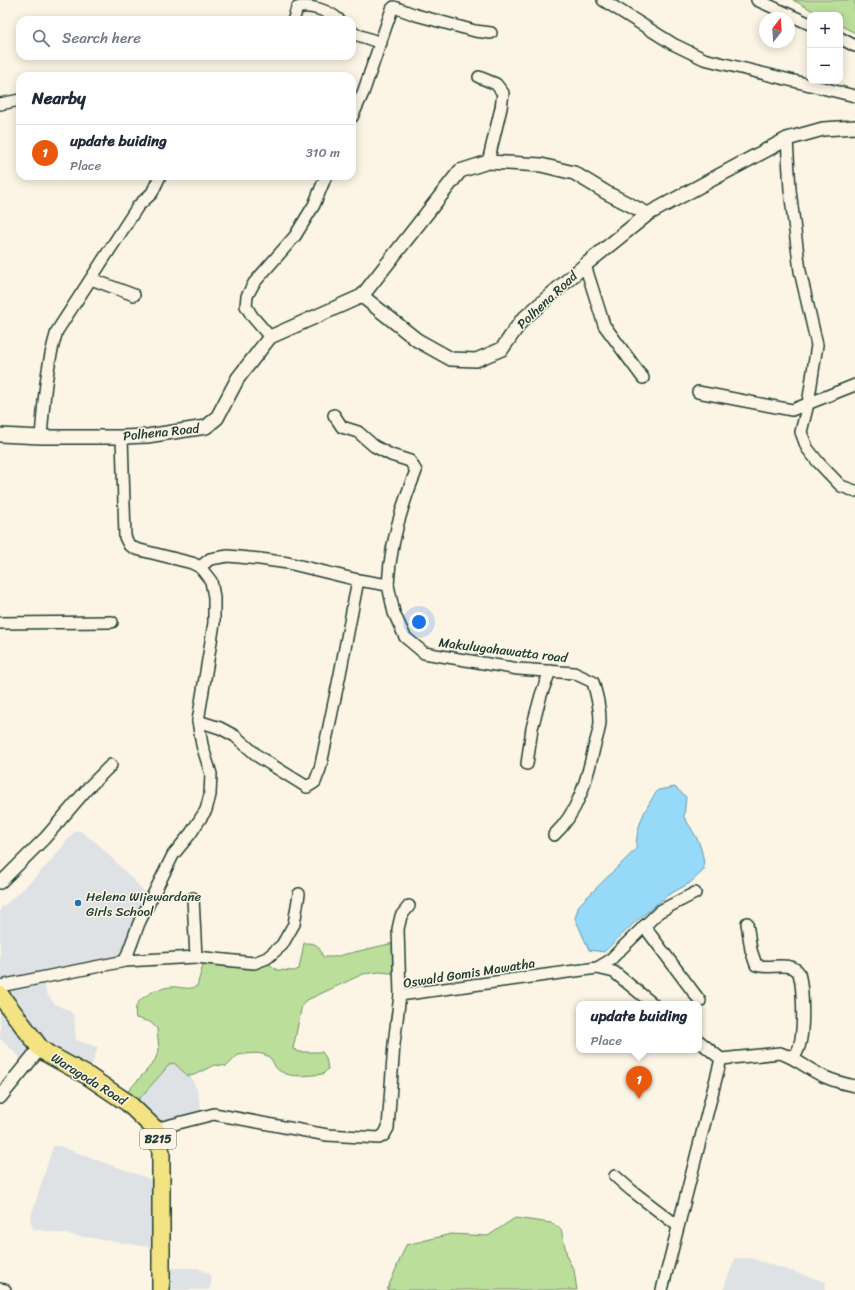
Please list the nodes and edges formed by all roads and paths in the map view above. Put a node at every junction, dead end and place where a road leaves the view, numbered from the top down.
1 (603, 0) edge
2 (757, 0) edge
3 (295, 16) edge
4 (334, 16) edge
5 (807, 23) edge
6 (491, 32) dead end
7 (356, 35) edge
8 (843, 40) edge
9 (381, 43) junction
10 (855, 46) edge
11 (478, 77) dead end
12 (855, 96) edge
13 (16, 101) edge
14 (0, 104) edge
15 (356, 108) edge
16 (853, 125) edge
17 (787, 139) junction
18 (488, 162) junction
19 (158, 180) edge
20 (324, 180) edge
21 (648, 214) junction
22 (585, 266) junction
23 (91, 279) junction
24 (134, 295) dead end
25 (362, 296) junction
26 (270, 337) junction
27 (643, 378) dead end
28 (855, 385) edge
29 (698, 392) dead end
30 (808, 404) junction
31 (334, 415) dead end
32 (0, 435) edge
33 (41, 437) junction
34 (122, 437) junction
35 (855, 492) edge
36 (200, 567) junction
37 (358, 580) junction
38 (388, 585) junction
39 (112, 622) dead end
40 (0, 623) edge
41 (550, 671) junction
42 (198, 721) junction
43 (527, 764) dead end
44 (111, 765) dead end
45 (554, 835) dead end
46 (0, 883) edge
47 (695, 893) dead end
48 (299, 894) dead end
49 (193, 898) dead end
50 (409, 906) dead end
51 (747, 923) dead end
52 (644, 926) junction
53 (196, 958) junction
54 (125, 961) junction
55 (597, 968) junction
56 (0, 986) edge
57 (0, 995) edge
58 (400, 995) junction
59 (649, 1001) edge
60 (700, 1001) dead end
61 (702, 1043) edge
62 (40, 1048) junction
63 (788, 1056) junction
64 (721, 1059) junction
65 (855, 1086) edge
66 (0, 1097) edge
67 (155, 1129) junction
68 (615, 1176) dead end
69 (678, 1226) junction
70 (0, 1289) edge
71 (5, 1290) edge
72 (161, 1290) edge
73 (662, 1290) edge

1 - 12 street
2 - 5 street
3 - 4 street
6 - 9 street
7 - 9 street
8 - 10 street
9 - 15 street
11 - 18 street
13 - 14 street
16 - 17 street, Polhena Road
17 - 21 street, Polhena Road
17 - 30 street
18 - 21 street, Polhena Road
18 - 25 street, Polhena Road
19 - 23 street
20 - 26 street
21 - 22 street, Polhena Road
22 - 25 street, Polhena Road
22 - 27 street
23 - 24 street
23 - 33 street
25 - 26 street, Polhena Road
26 - 34 street, Polhena Road
28 - 30 street
29 - 30 street
30 - 35 street
31 - 38 street, Makulugahawatta road
32 - 33 street, Polhena Road
33 - 34 street, Polhena Road
34 - 36 street
36 - 37 street
36 - 42 street
37 - 38 street
37 - 42 street
38 - 41 street, Makulugahawatta road
39 - 40 street
41 - 43 street
41 - 45 street, Makulugahawatta road
42 - 54 street
44 - 46 street
47 - 52 street, Oswald Gomis Mawatha
48 - 53 street
49 - 53 street
50 - 58 street
51 - 63 street
52 - 55 street, Oswald Gomis Mawatha
52 - 60 street
53 - 54 street
54 - 56 street
55 - 58 street, Oswald Gomis Mawatha
55 - 59 street
57 - 62 main road, Waragoda Road / B215
58 - 67 street, Oswald Gomis Mawatha
61 - 64 street
62 - 66 street
62 - 67 main road, Waragoda Road / B215
63 - 64 street
63 - 65 street
64 - 69 street
67 - 72 main road, B215
68 - 69 street
69 - 73 street
70 - 71 street

